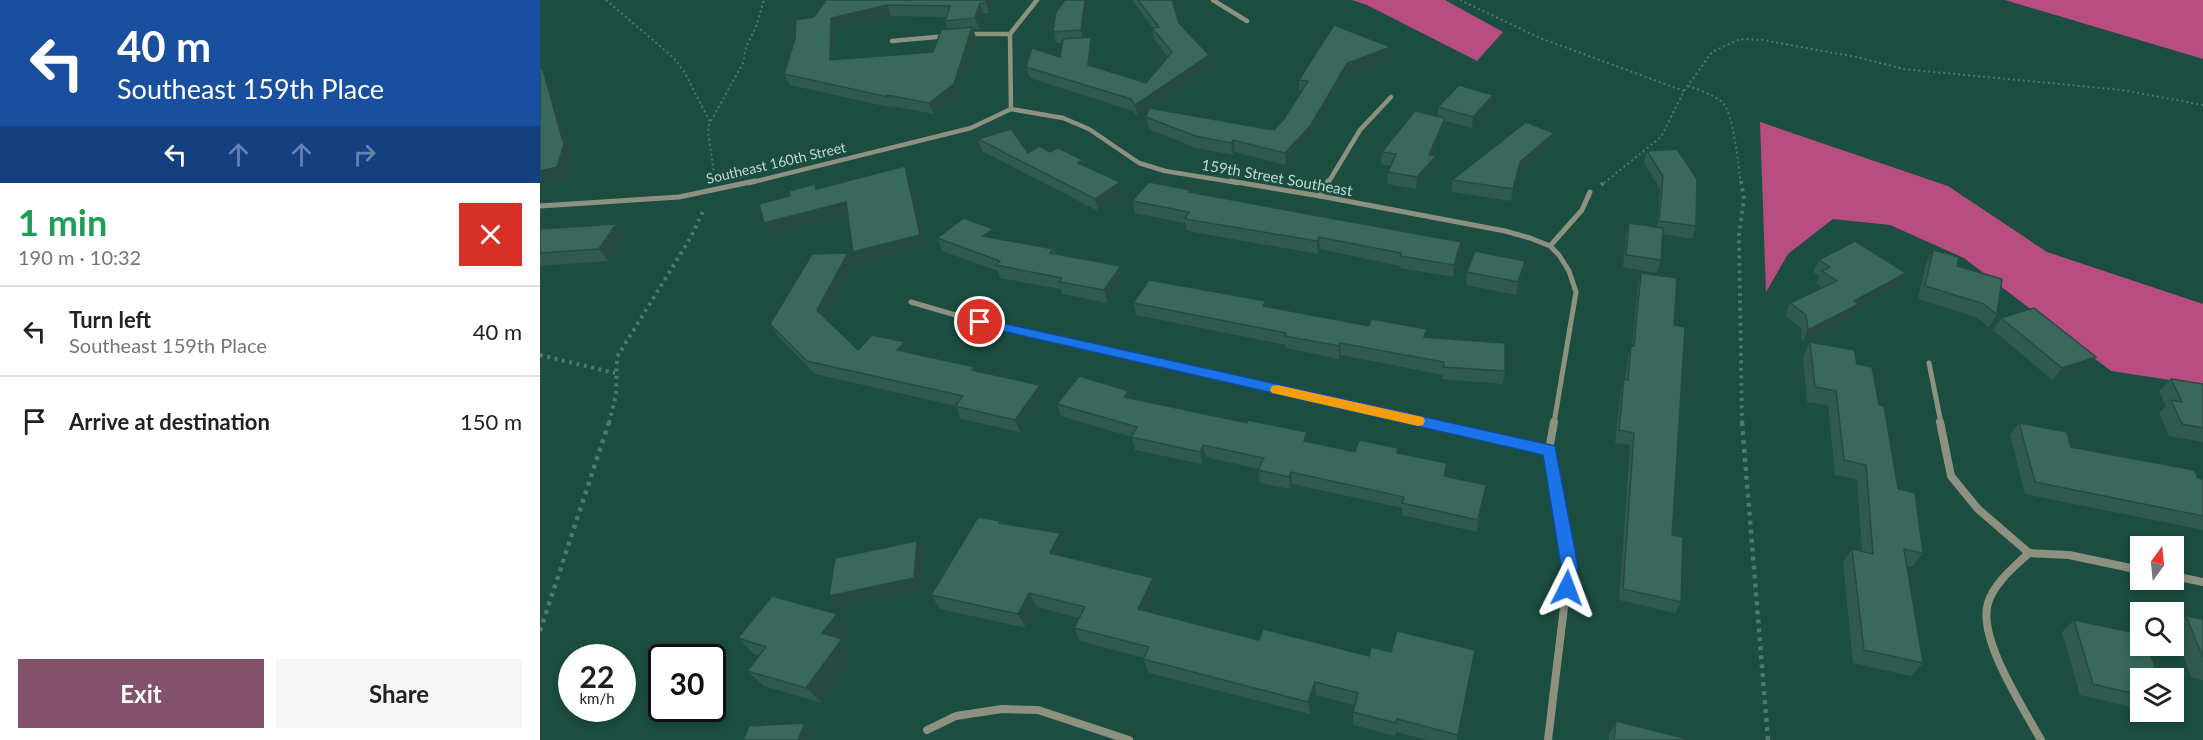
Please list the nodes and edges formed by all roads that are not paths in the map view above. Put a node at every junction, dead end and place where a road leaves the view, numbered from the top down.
1 (1037, 0) edge
2 (1213, 0) edge
3 (1247, 21) dead end
4 (966, 34) edge
5 (1010, 34) junction
6 (956, 35) edge
7 (892, 41) dead end
8 (1391, 97) dead end
9 (1011, 109) junction
10 (1590, 192) road end
11 (1320, 196) junction
12 (540, 206) edge
13 (1550, 246) junction
14 (911, 302) dead end
15 (1929, 363) dead end
16 (1550, 450) junction
17 (2029, 553) junction
18 (2130, 568) edge
19 (2184, 578) edge
20 (2203, 582) edge
21 (927, 730) dead end
22 (1129, 740) edge
23 (1548, 740) edge
24 (2042, 740) edge

1 - 5 street
2 - 3 street
4 - 5 street
5 - 9 street
6 - 7 street
8 - 11 street
9 - 11 street, 159th Street Southeast
9 - 12 street, Southeast 160th Street
10 - 13 street
11 - 13 street, 159th Street Southeast
13 - 16 street
14 - 16 street
15 - 17 street
16 - 23 street
17 - 18 street
17 - 24 street
19 - 20 street
21 - 22 street

